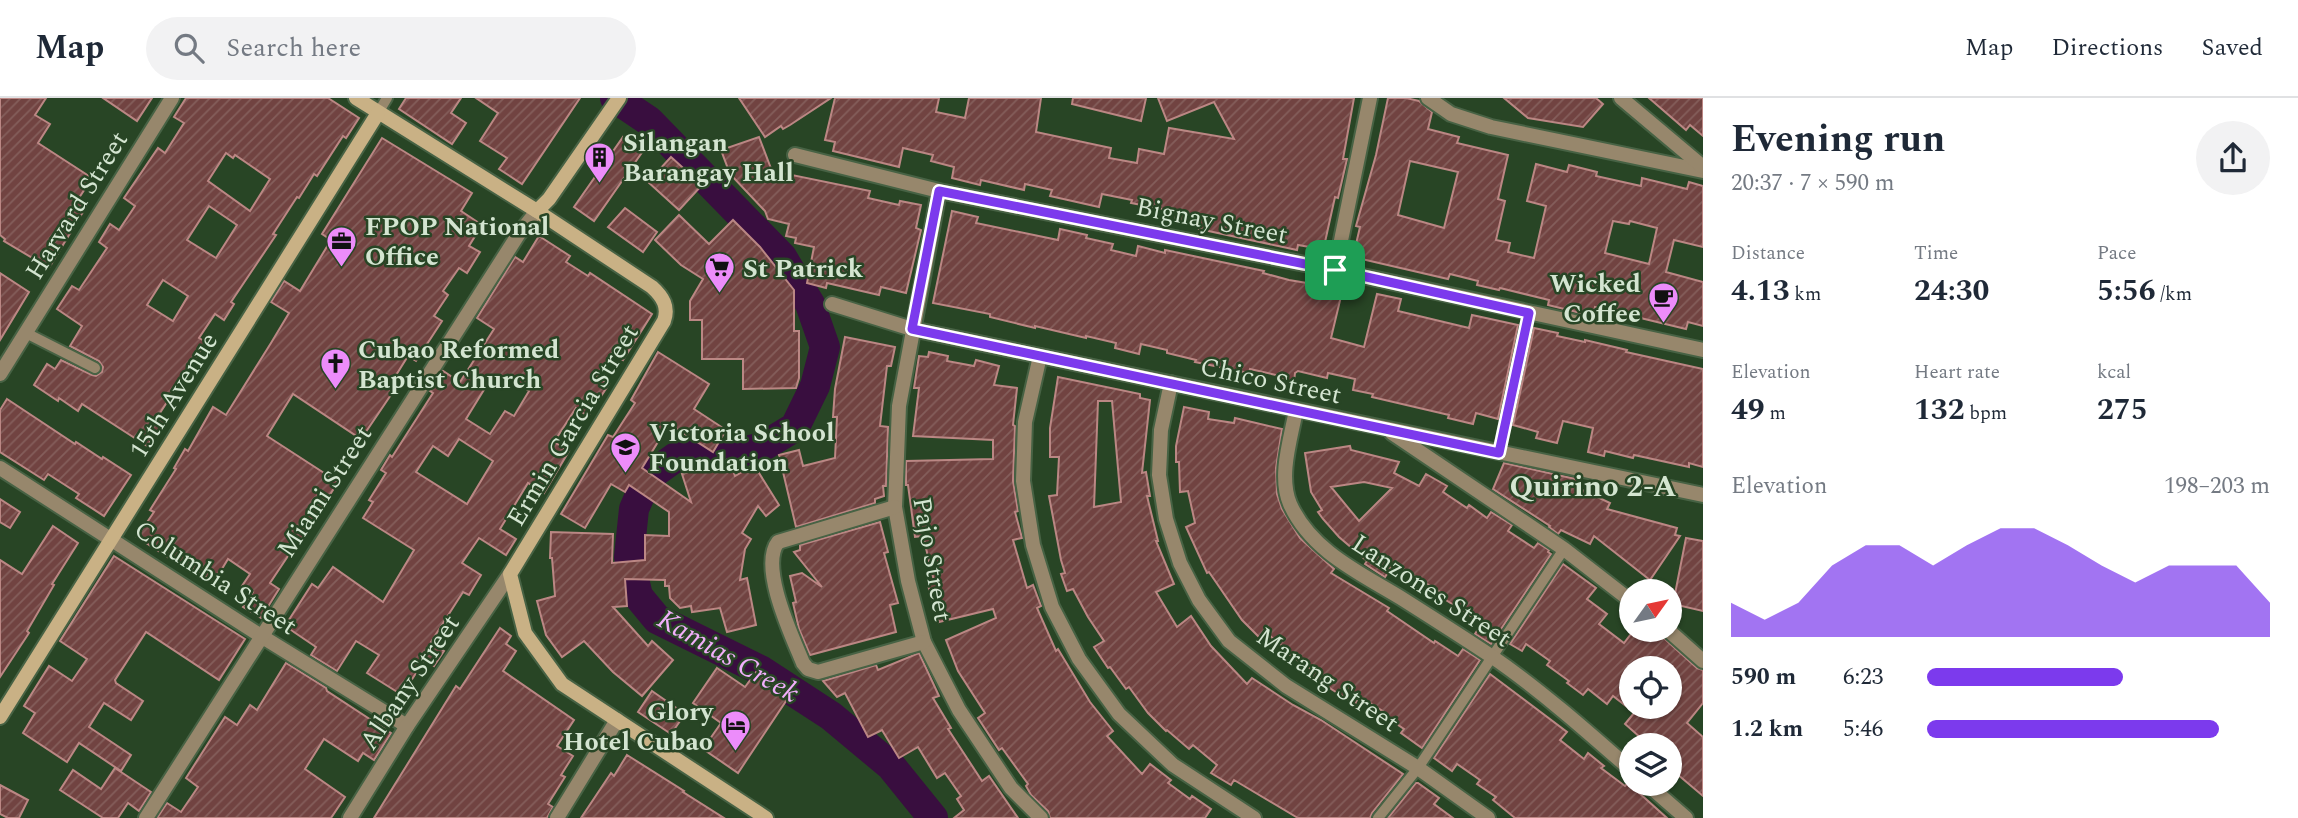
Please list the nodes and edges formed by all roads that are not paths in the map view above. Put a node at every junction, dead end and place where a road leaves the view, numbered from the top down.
1 (172, 98) edge
2 (356, 98) edge
3 (387, 98) edge
4 (619, 98) edge
5 (1370, 98) edge
6 (1428, 98) edge
7 (1621, 98) edge
8 (378, 113) junction
9 (795, 155) dead end
10 (1703, 169) edge
11 (939, 191) junction
12 (537, 211) junction
13 (1335, 270) junction
14 (832, 304) dead end
15 (1529, 313) junction
16 (912, 329) junction
17 (26, 333) junction
18 (1703, 350) edge
19 (1040, 356) junction
20 (95, 368) dead end
21 (0, 374) edge
22 (1171, 383) junction
23 (1296, 410) junction
24 (1385, 429) junction
25 (1499, 453) junction
26 (0, 468) edge
27 (1703, 495) edge
28 (895, 507) junction
29 (112, 540) junction
30 (1564, 549) junction
31 (510, 574) junction
32 (1619, 592) edge
33 (261, 636) junction
34 (924, 642) junction
35 (1682, 642) edge
36 (1492, 657) junction
37 (1703, 661) edge
38 (0, 717) edge
39 (617, 720) junction
40 (407, 726) junction
41 (1619, 760) edge
42 (1418, 768) junction
43 (1661, 796) edge
44 (764, 817) edge
45 (146, 818) edge
46 (350, 818) edge
47 (557, 818) edge
48 (1041, 818) edge
49 (1254, 818) edge
50 (1378, 818) edge
51 (1488, 818) edge
52 (1686, 818) edge

1 - 17 street, Harvard Street
2 - 8 street, Ermin Garcia Street
3 - 8 lane, 15th Avenue
4 - 12 street, Miami Street
5 - 13 street
6 - 10 street
7 - 10 street
8 - 12 street, Ermin Garcia Street
8 - 29 street, 15th Avenue
9 - 11 street, Bignay Street
11 - 13 street, Bignay Street
11 - 16 street, Pajo Street
12 - 31 street, Ermin Garcia Street
12 - 33 street, Miami Street
13 - 15 street, Bignay Street
14 - 16 street, Chico Street
15 - 18 street, Bignay Street
15 - 25 lane
16 - 19 street, Chico Street
16 - 28 street, Pajo Street
17 - 20 lane
17 - 21 street, Harvard Street
19 - 22 street, Chico Street
19 - 49 street
22 - 23 street, Chico Street
22 - 42 street, Marang Street
23 - 24 street, Chico Street
23 - 36 street, Lanzones Street
24 - 25 street, Chico Street
24 - 30 street
25 - 27 street, Chico Street
26 - 29 street, Columbia Street
28 - 34 street, Pajo Street
28 - 34 street
29 - 33 street, Columbia Street
29 - 38 street, 15th Avenue
30 - 32 street
30 - 36 lane
31 - 39 street
31 - 40 street, Albany Street
33 - 40 street, Columbia Street
33 - 45 street, Miami Street
34 - 48 street, Pajo Street
35 - 37 street
36 - 41 street, Lanzones Street
36 - 42 lane
39 - 44 street
39 - 47 street
40 - 46 street, Albany Street
42 - 50 lane
42 - 51 street, Marang Street
43 - 52 street

